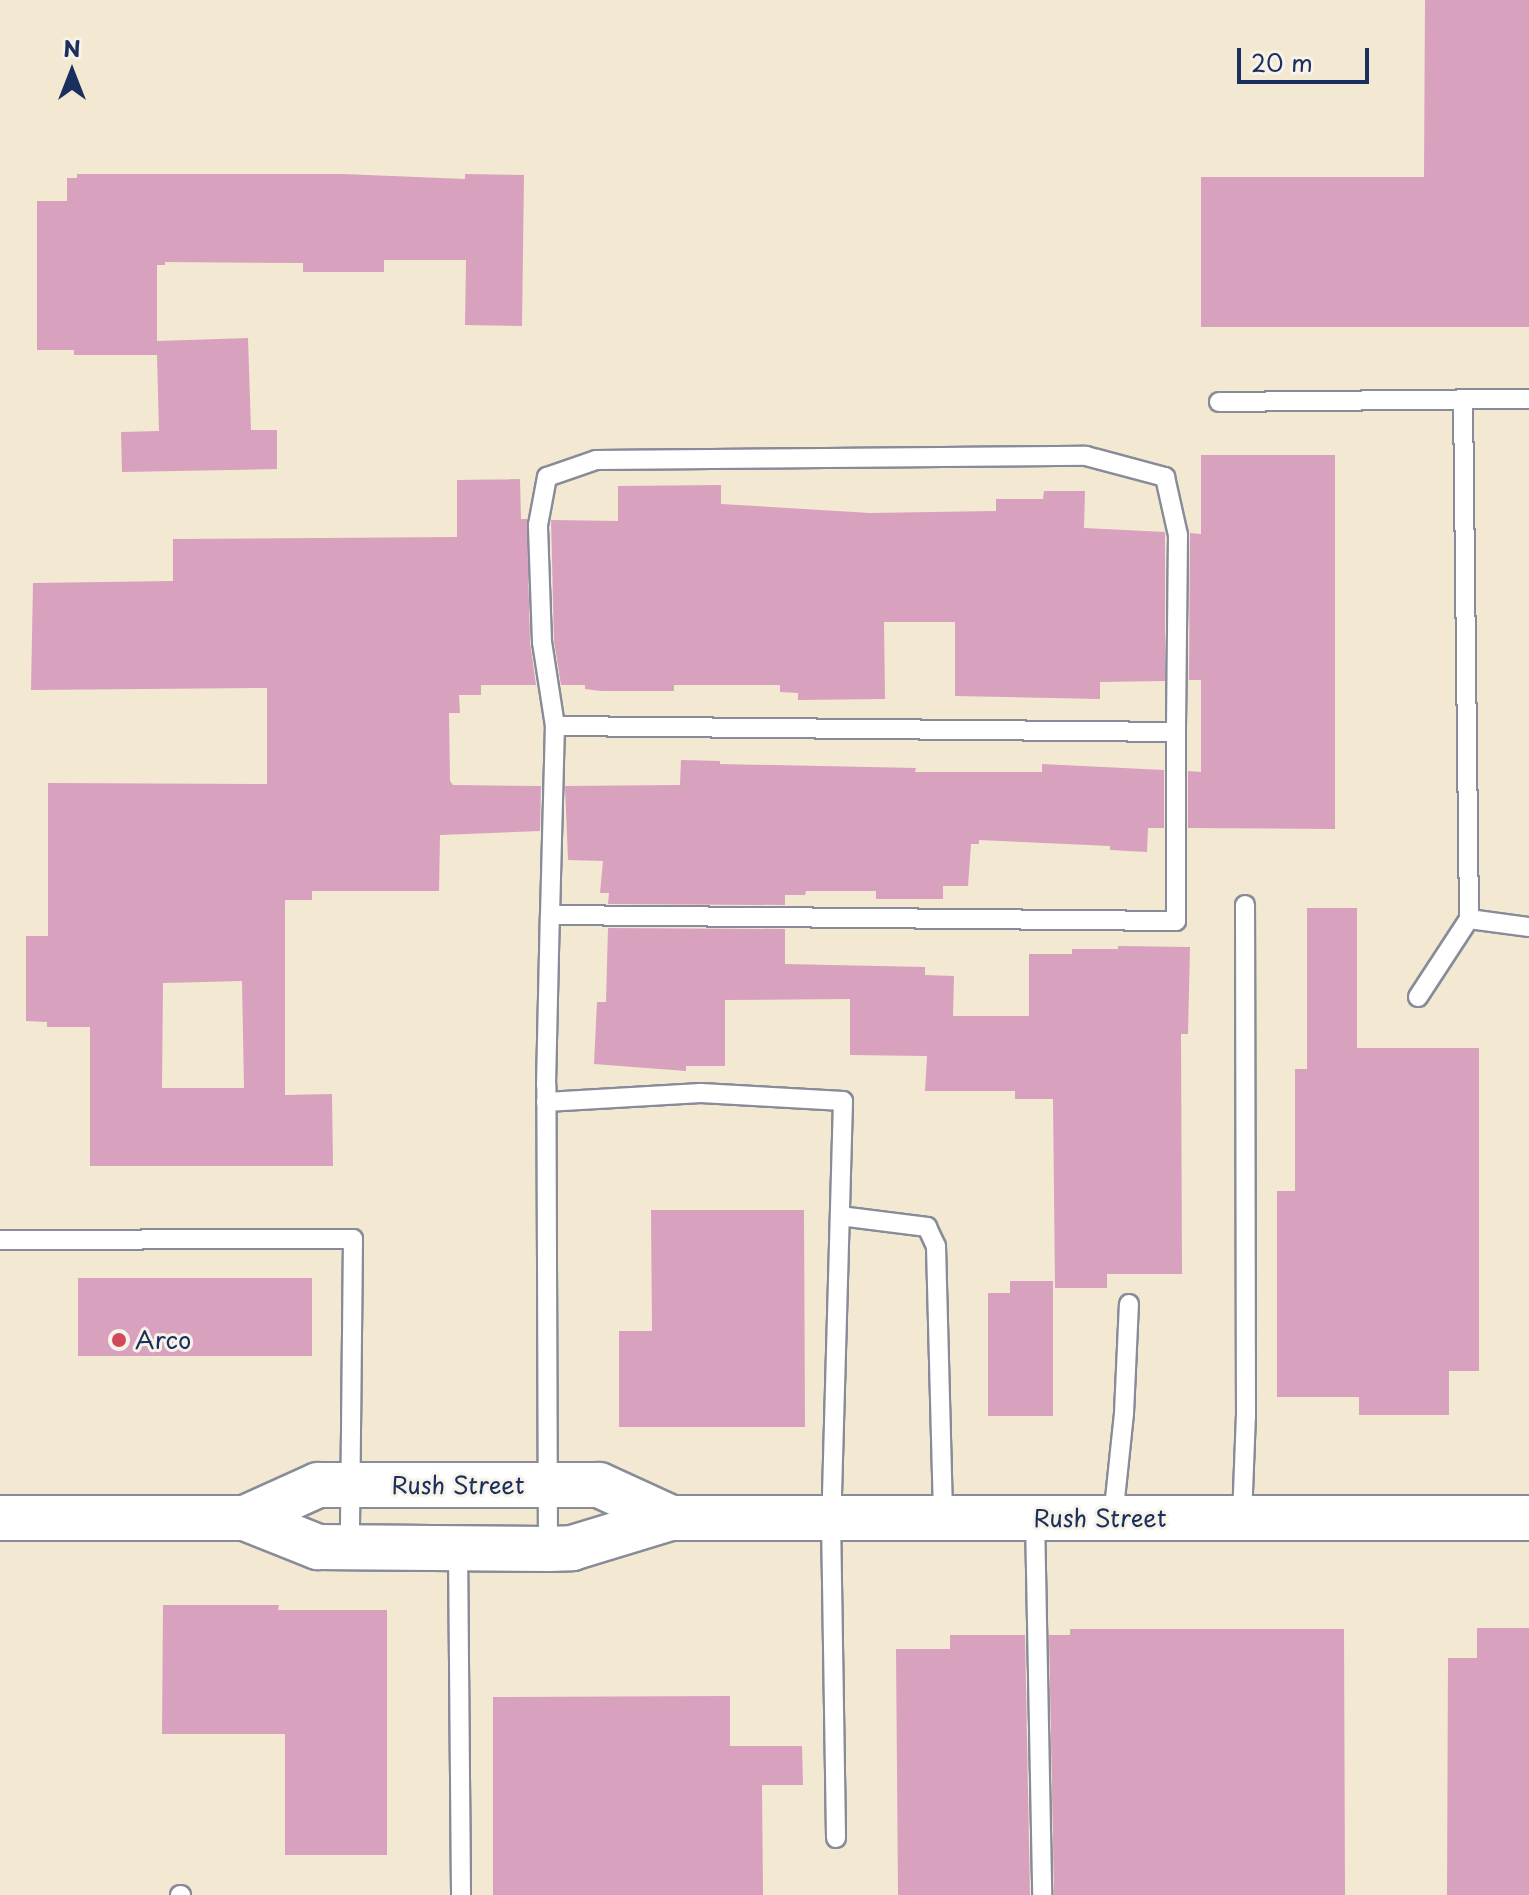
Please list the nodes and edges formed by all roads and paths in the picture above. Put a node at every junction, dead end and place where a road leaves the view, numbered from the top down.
1 (1463, 399) junction
2 (1529, 399) edge
3 (1219, 402) dead end
4 (555, 726) junction
5 (1176, 732) junction
6 (1245, 905) dead end
7 (550, 915) junction
8 (1469, 919) junction
9 (1529, 927) edge
10 (1418, 997) dead end
11 (546, 1102) junction
12 (840, 1216) junction
13 (0, 1240) edge
14 (1129, 1304) dead end
15 (352, 1485) junction
16 (547, 1485) junction
17 (0, 1518) edge
18 (245, 1518) junction
19 (671, 1518) junction
20 (831, 1518) junction
21 (943, 1518) junction
22 (1035, 1518) junction
23 (1113, 1518) junction
24 (1242, 1518) junction
25 (1529, 1518) edge
26 (350, 1546) junction
27 (458, 1547) junction
28 (548, 1549) junction
29 (836, 1838) dead end
30 (461, 1895) edge
31 (1042, 1895) edge

1 - 2 lane
1 - 3 lane
1 - 8 lane
4 - 5 lane
4 - 5 lane
4 - 7 lane
5 - 7 lane
6 - 24 lane
7 - 11 lane
8 - 9 lane
8 - 10 lane
11 - 12 lane
11 - 16 lane
12 - 20 lane
12 - 21 lane
13 - 15 lane
14 - 23 lane
15 - 16 street, Rush Street
15 - 18 street, Rush Street
15 - 26 lane
16 - 19 street, Rush Street
16 - 28 lane
17 - 18 street, Rush Street
18 - 26 street, Rush Street
19 - 20 street, Rush Street
19 - 28 street, Rush Street
20 - 21 street, Rush Street
20 - 29 lane
21 - 22 street, Rush Street
22 - 23 street, Rush Street
22 - 31 lane
23 - 24 street, Rush Street
24 - 25 street, Rush Street
26 - 27 street, Rush Street
27 - 28 street, Rush Street
27 - 30 lane

